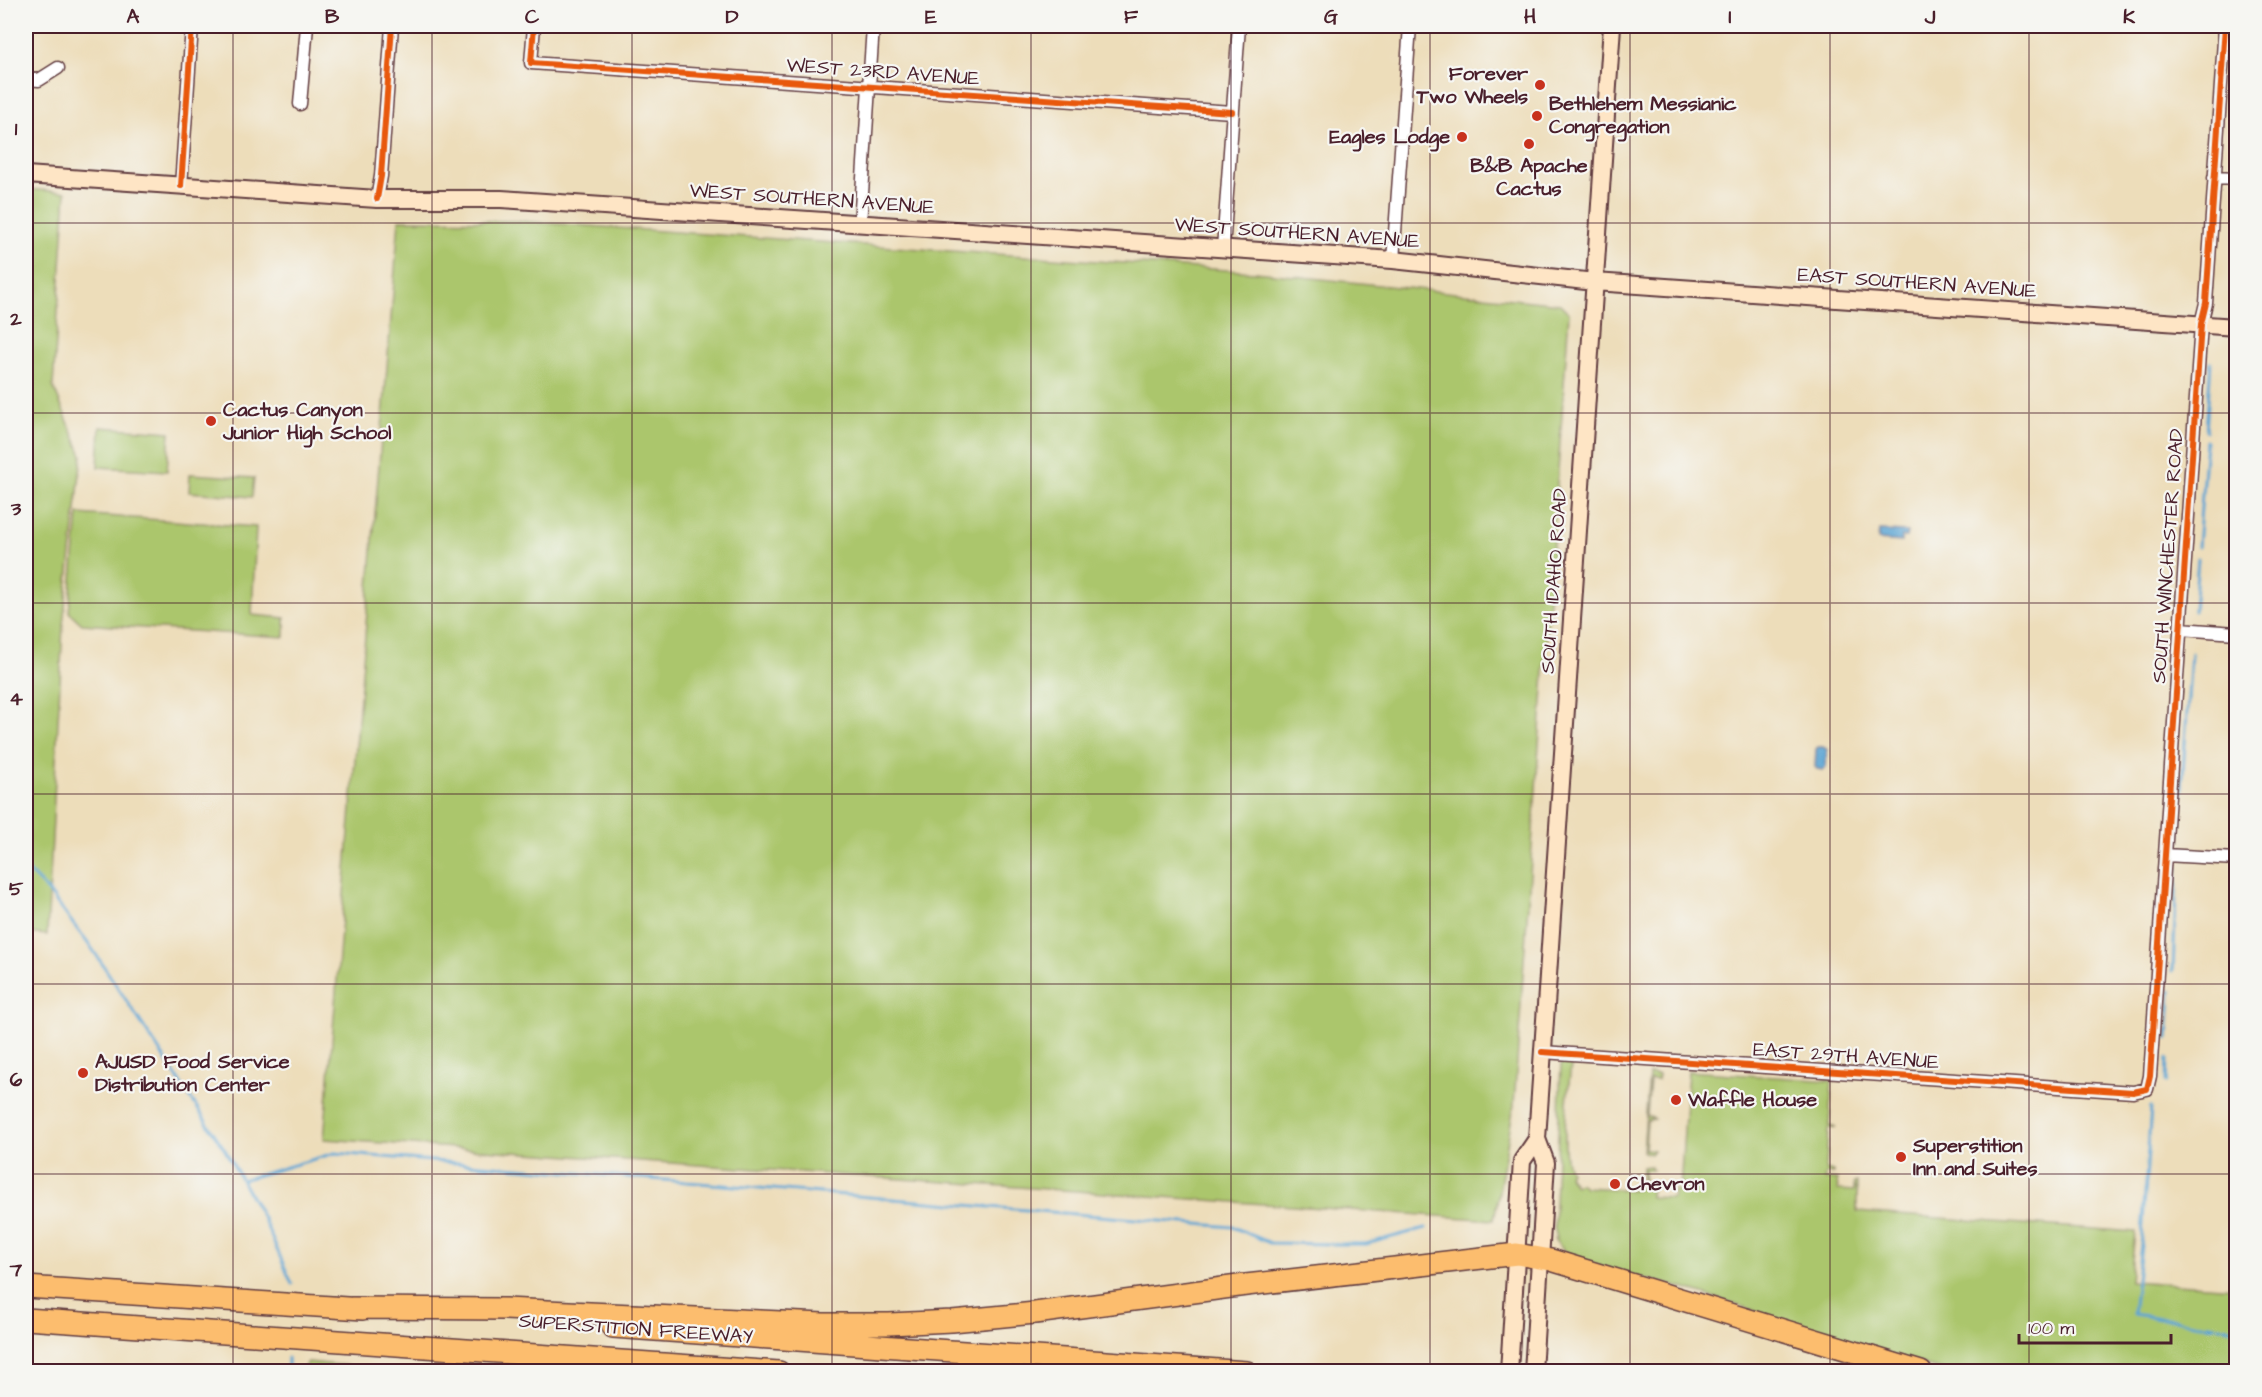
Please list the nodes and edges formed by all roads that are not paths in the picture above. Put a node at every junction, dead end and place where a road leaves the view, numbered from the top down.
1 (192, 26) edge
2 (306, 26) edge
3 (392, 26) edge
4 (534, 26) edge
5 (873, 26) edge
6 (1239, 26) edge
7 (1410, 26) edge
8 (1612, 26) edge
9 (2225, 26) edge
10 (2230, 44) edge
11 (58, 68) dead end
12 (26, 79) edge
13 (869, 88) junction
14 (300, 104) dead end
15 (1233, 112) junction
16 (26, 175) edge
17 (2214, 178) junction
18 (2236, 179) edge
19 (181, 186) junction
20 (377, 199) junction
21 (860, 224) junction
22 (1223, 249) junction
23 (1393, 260) junction
24 (1595, 282) junction
25 (2201, 324) junction
26 (2236, 327) edge
27 (2180, 629) junction
28 (2236, 633) edge
29 (2165, 855) junction
30 (2236, 860) edge
31 (1542, 1052) junction
32 (2147, 1089) joint
33 (1537, 1139) junction
34 (1517, 1254) junction
35 (1540, 1257) junction
36 (26, 1287) edge
37 (352, 1308) junction
38 (26, 1319) edge
39 (26, 1331) edge
40 (270, 1337) junction
41 (556, 1357) junction
42 (651, 1371) edge
43 (779, 1371) edge
44 (1247, 1371) edge
45 (1509, 1371) edge
46 (1533, 1371) edge
47 (1921, 1371) edge

1 - 19 street
2 - 14 street
3 - 20 street
4 - 13 street, WEST 23RD AVENUE
5 - 13 street
6 - 15 street
7 - 23 street
8 - 24 main road, SOUTH IDAHO ROAD
9 - 10 street, SOUTH WINCHESTER ROAD
10 - 17 street, SOUTH WINCHESTER ROAD
11 - 12 street
13 - 15 street, WEST 23RD AVENUE
13 - 21 street
15 - 22 street
16 - 19 main road, WEST SOUTHERN AVENUE
17 - 18 street
17 - 25 street, SOUTH WINCHESTER ROAD
19 - 20 main road, WEST SOUTHERN AVENUE
20 - 21 main road, WEST SOUTHERN AVENUE
21 - 22 main road, WEST SOUTHERN AVENUE
22 - 23 main road, WEST SOUTHERN AVENUE
23 - 24 main road, WEST SOUTHERN AVENUE
24 - 25 main road, EAST SOUTHERN AVENUE
24 - 31 main road, SOUTH IDAHO ROAD
25 - 26 main road, EAST SOUTHERN AVENUE
25 - 27 street, SOUTH WINCHESTER ROAD
27 - 28 street
27 - 29 street, SOUTH WINCHESTER ROAD
29 - 30 street
29 - 32 street, SOUTH WINCHESTER ROAD
31 - 32 street, EAST 29TH AVENUE
31 - 33 main road, SOUTH IDAHO ROAD
33 - 34 main road, SOUTH IDAHO ROAD
33 - 35 main road, SOUTH IDAHO ROAD
34 - 35 highway
34 - 37 highway
34 - 45 main road, SOUTH IDAHO ROAD
35 - 46 main road, SOUTH IDAHO ROAD
35 - 47 highway
36 - 37 highway, SUPERSTITION FREEWAY
37 - 44 highway, SUPERSTITION FREEWAY
38 - 40 highway, SUPERSTITION FREEWAY
39 - 40 highway
40 - 41 highway, SUPERSTITION FREEWAY
41 - 42 highway
41 - 43 highway, SUPERSTITION FREEWAY

